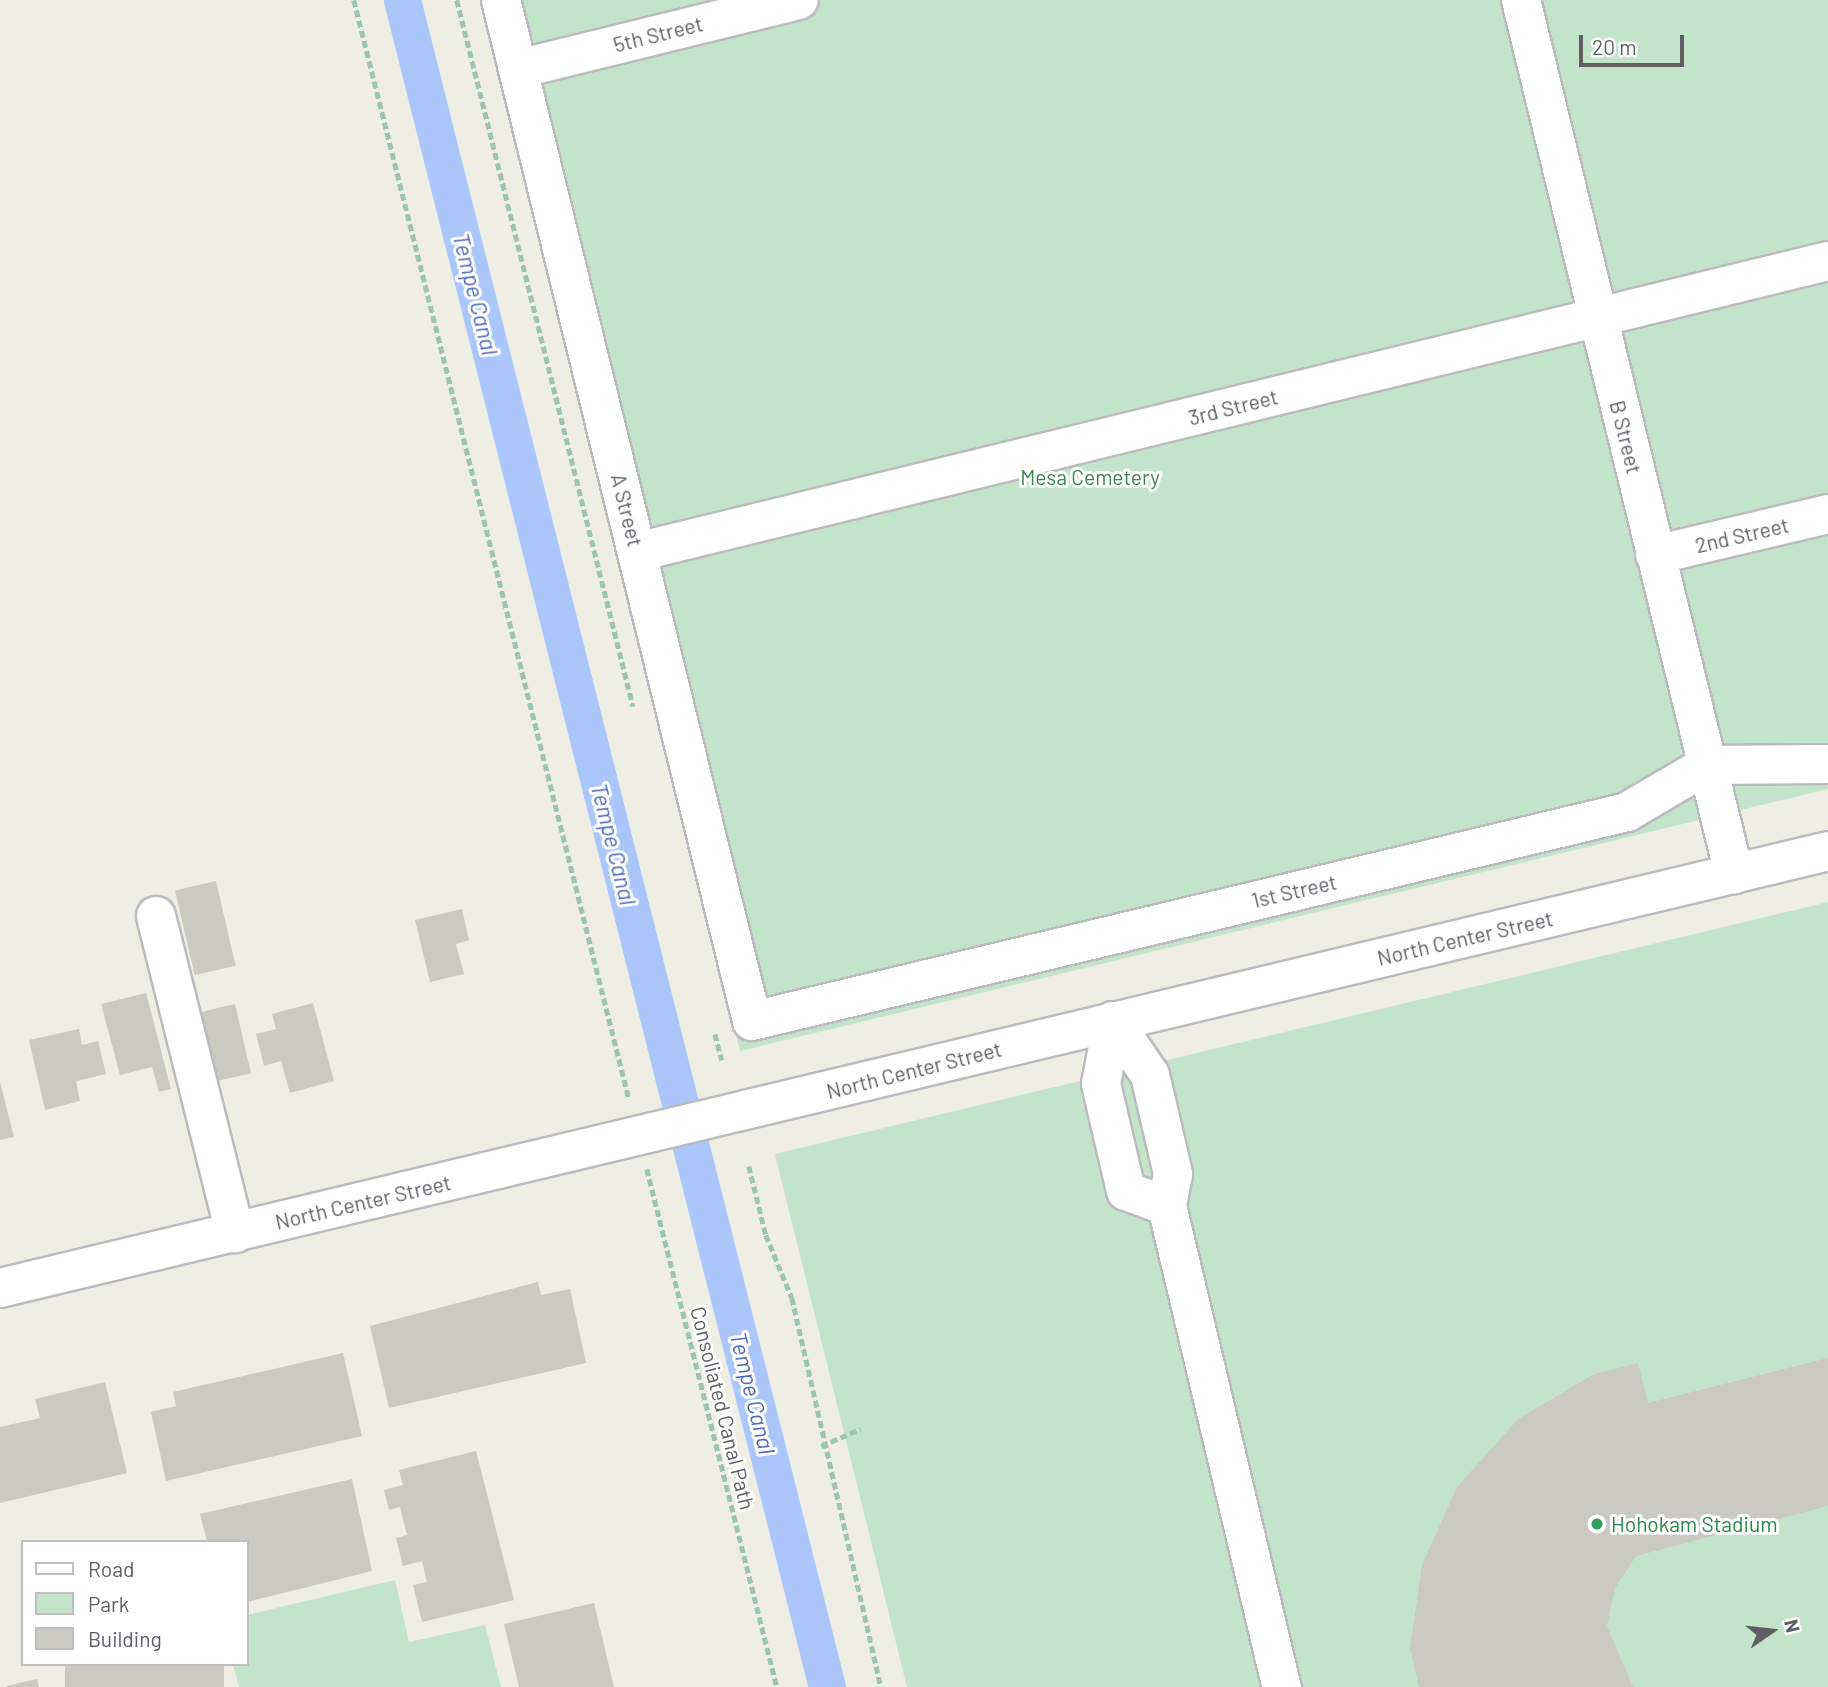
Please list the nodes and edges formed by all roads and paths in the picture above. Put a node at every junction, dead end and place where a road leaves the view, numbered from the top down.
1 (354, 0) edge
2 (457, 0) edge
3 (501, 0) edge
4 (799, 0) edge
5 (1521, 0) edge
6 (518, 69) junction
7 (1828, 261) edge
8 (1597, 318) junction
9 (1828, 514) edge
10 (637, 552) junction
11 (1656, 555) junction
12 (634, 711) dead end
13 (1828, 764) edge
14 (1707, 765) junction
15 (1828, 852) edge
16 (1734, 874) junction
17 (156, 916) dead end
18 (712, 1020) dead end
19 (752, 1021) joint
20 (1113, 1021) junction
21 (722, 1060) dead end
22 (638, 1136) junction
23 (749, 1167) dead end
24 (235, 1233) junction
25 (0, 1289) edge
26 (860, 1429) dead end
27 (821, 1446) junction
28 (777, 1687) edge
29 (881, 1687) edge
30 (1282, 1687) edge

1 - 22 path, Consoliated Canal Path
2 - 12 path
3 - 6 street, A Street
4 - 6 street, 5th Street
5 - 8 street, B Street
6 - 10 street, A Street
7 - 8 street, 3rd Street
8 - 10 street, 3rd Street
8 - 11 street, B Street
9 - 11 street, 2nd Street
10 - 19 street, A Street
11 - 14 street, B Street
13 - 14 street, 1st Street
14 - 16 street, B Street
14 - 19 street, 1st Street
15 - 16 street, North Center Street
16 - 20 street, North Center Street
17 - 24 street
18 - 21 path
20 - 22 street, North Center Street
20 - 30 street
22 - 24 street, North Center Street
22 - 28 path, Consoliated Canal Path
23 - 27 path
24 - 25 street, North Center Street
26 - 27 path
27 - 29 path

